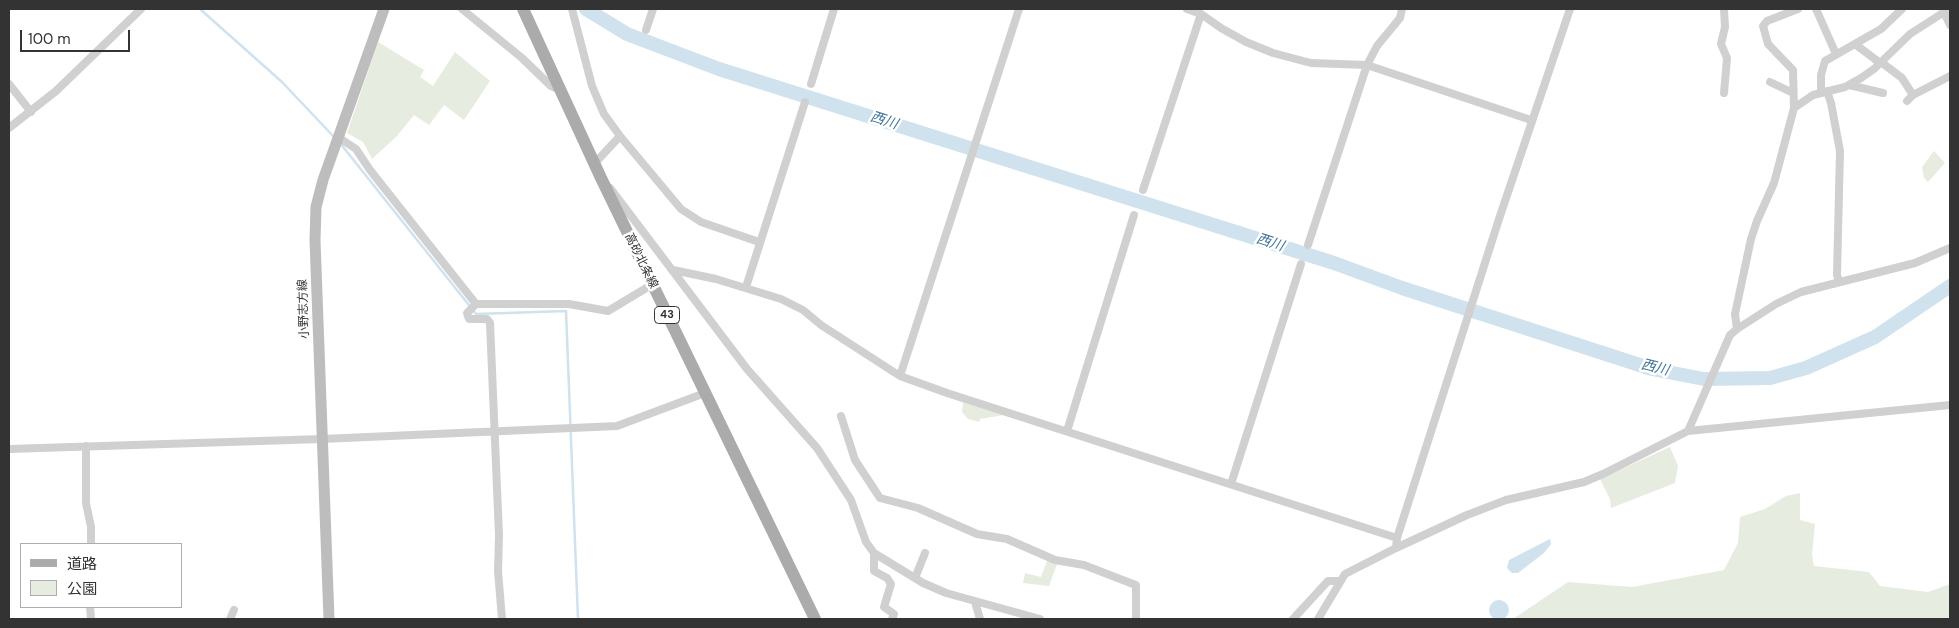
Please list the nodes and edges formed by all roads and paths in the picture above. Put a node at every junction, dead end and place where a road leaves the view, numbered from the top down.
1 (141, 9) edge
2 (384, 9) edge
3 (462, 9) edge
4 (523, 9) edge
5 (572, 9) edge
6 (653, 9) edge
7 (834, 9) edge
8 (1019, 9) edge
9 (1188, 9) edge
10 (1402, 9) edge
11 (1570, 9) edge
12 (1724, 9) edge
13 (1798, 9) edge
14 (1816, 9) edge
15 (1902, 9) edge
16 (1945, 10) edge
17 (1201, 14) junction
18 (1950, 25) edge
19 (646, 30) dead end
20 (1854, 44) junction
21 (1836, 54) junction
22 (1880, 62) junction
23 (1366, 65) junction
24 (1950, 76) edge
25 (1770, 82) dead end
26 (9, 84) edge
27 (811, 84) dead end
28 (1849, 85) junction
29 (560, 86) junction
30 (1824, 91) junction
31 (1724, 93) dead end
32 (1793, 93) junction
33 (1883, 93) dead end
34 (1913, 95) junction
35 (1907, 101) dead end
36 (805, 102) dead end
37 (1794, 108) junction
38 (31, 112) junction
39 (1531, 120) junction
40 (9, 128) edge
41 (620, 136) junction
42 (336, 141) junction
43 (595, 162) junction
44 (601, 178) junction
45 (1143, 190) dead end
46 (1134, 215) dead end
47 (760, 242) junction
48 (1308, 245) dead end
49 (1950, 248) edge
50 (1301, 264) dead end
51 (673, 270) junction
52 (1838, 281) junction
53 (653, 284) junction
54 (746, 287) junction
55 (476, 304) junction
56 (1737, 328) junction
57 (900, 376) junction
58 (705, 393) junction
59 (1950, 405) edge
60 (840, 416) dead end
61 (1068, 431) junction
62 (1688, 431) junction
63 (495, 432) junction
64 (322, 439) junction
65 (86, 446) junction
66 (9, 449) edge
67 (1231, 484) junction
68 (1397, 538) junction
69 (91, 543) edge
70 (1396, 548) junction
71 (925, 552) dead end
72 (874, 553) junction
73 (914, 578) junction
74 (1340, 581) junction
75 (975, 602) junction
76 (234, 610) dead end
77 (230, 619) edge
78 (329, 619) edge
79 (502, 619) edge
80 (815, 619) edge
81 (892, 619) edge
82 (980, 619) edge
83 (1040, 619) edge
84 (1136, 619) edge
85 (1295, 619) edge
86 (1318, 619) edge

1 - 38 street
2 - 42 main road, 小野志方線
3 - 29 street
4 - 29 main road, 高砂北条線 / 43
5 - 41 street
6 - 19 street
7 - 27 street
8 - 57 street
9 - 17 street
10 - 23 street
11 - 39 street
12 - 31 street
13 - 32 street
14 - 21 street
15 - 20 street
16 - 18 street
16 - 22 street
17 - 23 street
17 - 45 street
20 - 21 street
20 - 22 street
21 - 30 street
22 - 28 street
22 - 34 street
23 - 39 street
23 - 48 street
24 - 34 street
25 - 32 street
26 - 38 street
28 - 30 street
28 - 33 street
29 - 43 main road, 高砂北条線 / 43
30 - 37 street
30 - 52 street
32 - 37 street
34 - 35 street
36 - 47 street
37 - 56 street
38 - 40 street
39 - 68 street
41 - 43 street
41 - 47 street
42 - 55 street
42 - 64 main road, 小野志方線
43 - 44 main road, 高砂北条線 / 43
44 - 51 street
44 - 53 main road, 高砂北条線 / 43
46 - 61 street
47 - 54 street
49 - 52 street
50 - 67 street
51 - 54 street
51 - 72 street
52 - 56 street
53 - 55 street
53 - 58 main road, 高砂北条線 / 43
54 - 57 street
55 - 63 street
56 - 62 street
57 - 61 street
58 - 63 street
58 - 80 main road, 高砂北条線 / 43
59 - 62 street
60 - 84 street
61 - 67 street
62 - 70 street
63 - 64 street
63 - 79 street
64 - 65 street
64 - 78 main road, 小野志方線
65 - 66 street
65 - 69 street
67 - 68 street
68 - 70 street
70 - 74 street
71 - 73 street
72 - 73 street
72 - 81 street
73 - 75 street
74 - 85 street
74 - 86 street
75 - 82 street
75 - 83 street
76 - 77 street

